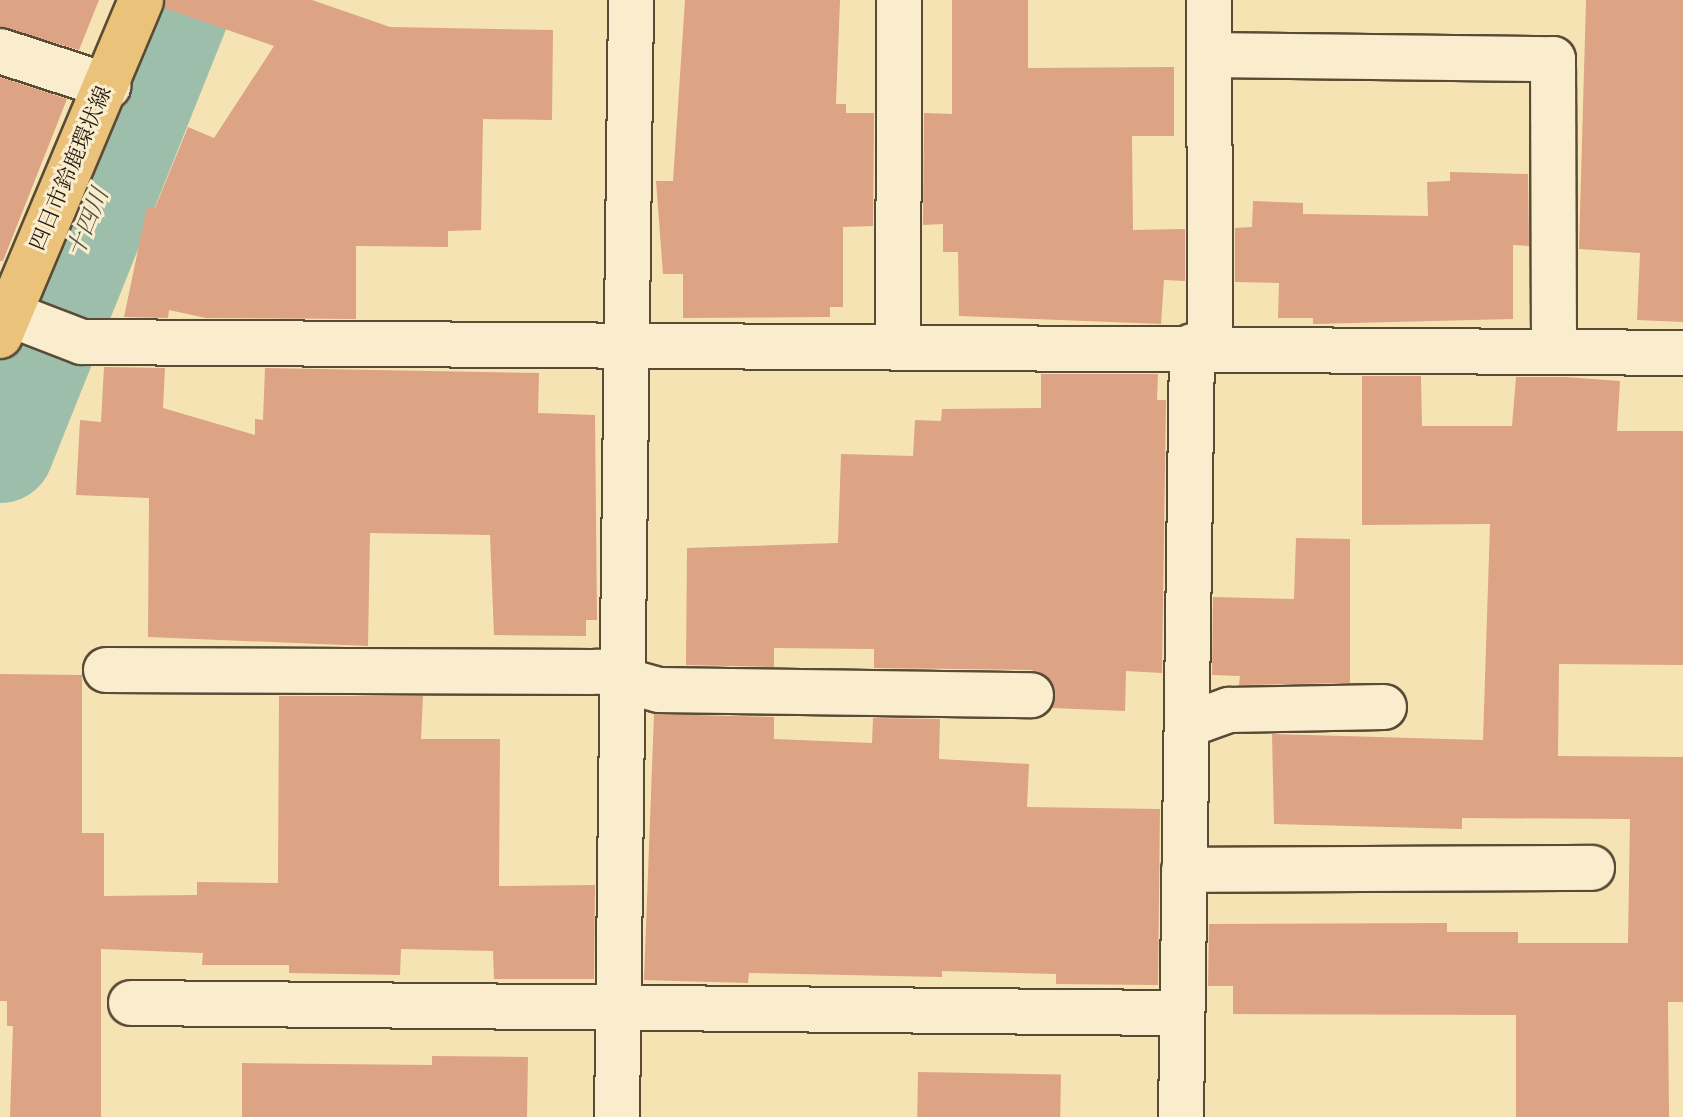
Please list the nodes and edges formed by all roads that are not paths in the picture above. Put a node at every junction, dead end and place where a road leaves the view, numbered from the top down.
1 (141, 0) edge
2 (631, 0) edge
3 (899, 0) edge
4 (1209, 0) edge
5 (0, 51) edge
6 (1210, 55) junction
7 (108, 86) junction
8 (10, 323) edge
9 (1201, 347) junction
10 (898, 348) junction
11 (629, 349) junction
12 (1554, 350) junction
13 (1683, 353) edge
14 (106, 670) dead end
15 (619, 676) junction
16 (1031, 695) dead end
17 (1384, 707) dead end
18 (1187, 725) junction
19 (1592, 868) dead end
20 (1184, 870) junction
21 (131, 1003) dead end
22 (618, 1005) junction
23 (1182, 1013) junction
24 (617, 1117) edge
25 (1181, 1117) edge

1 - 7 main road, 四日市鈴鹿環状線
2 - 11 street
3 - 10 street
4 - 6 street
5 - 7 street
6 - 9 street
6 - 12 street
7 - 8 main road, 四日市鈴鹿環状線
8 - 11 street
9 - 10 street
9 - 12 street
9 - 18 street
10 - 11 street
11 - 15 street
12 - 13 street
14 - 15 street
15 - 16 street
15 - 22 street
17 - 18 street
18 - 20 street
19 - 20 street
20 - 23 street
21 - 22 street
22 - 23 street
22 - 24 street
23 - 25 street

